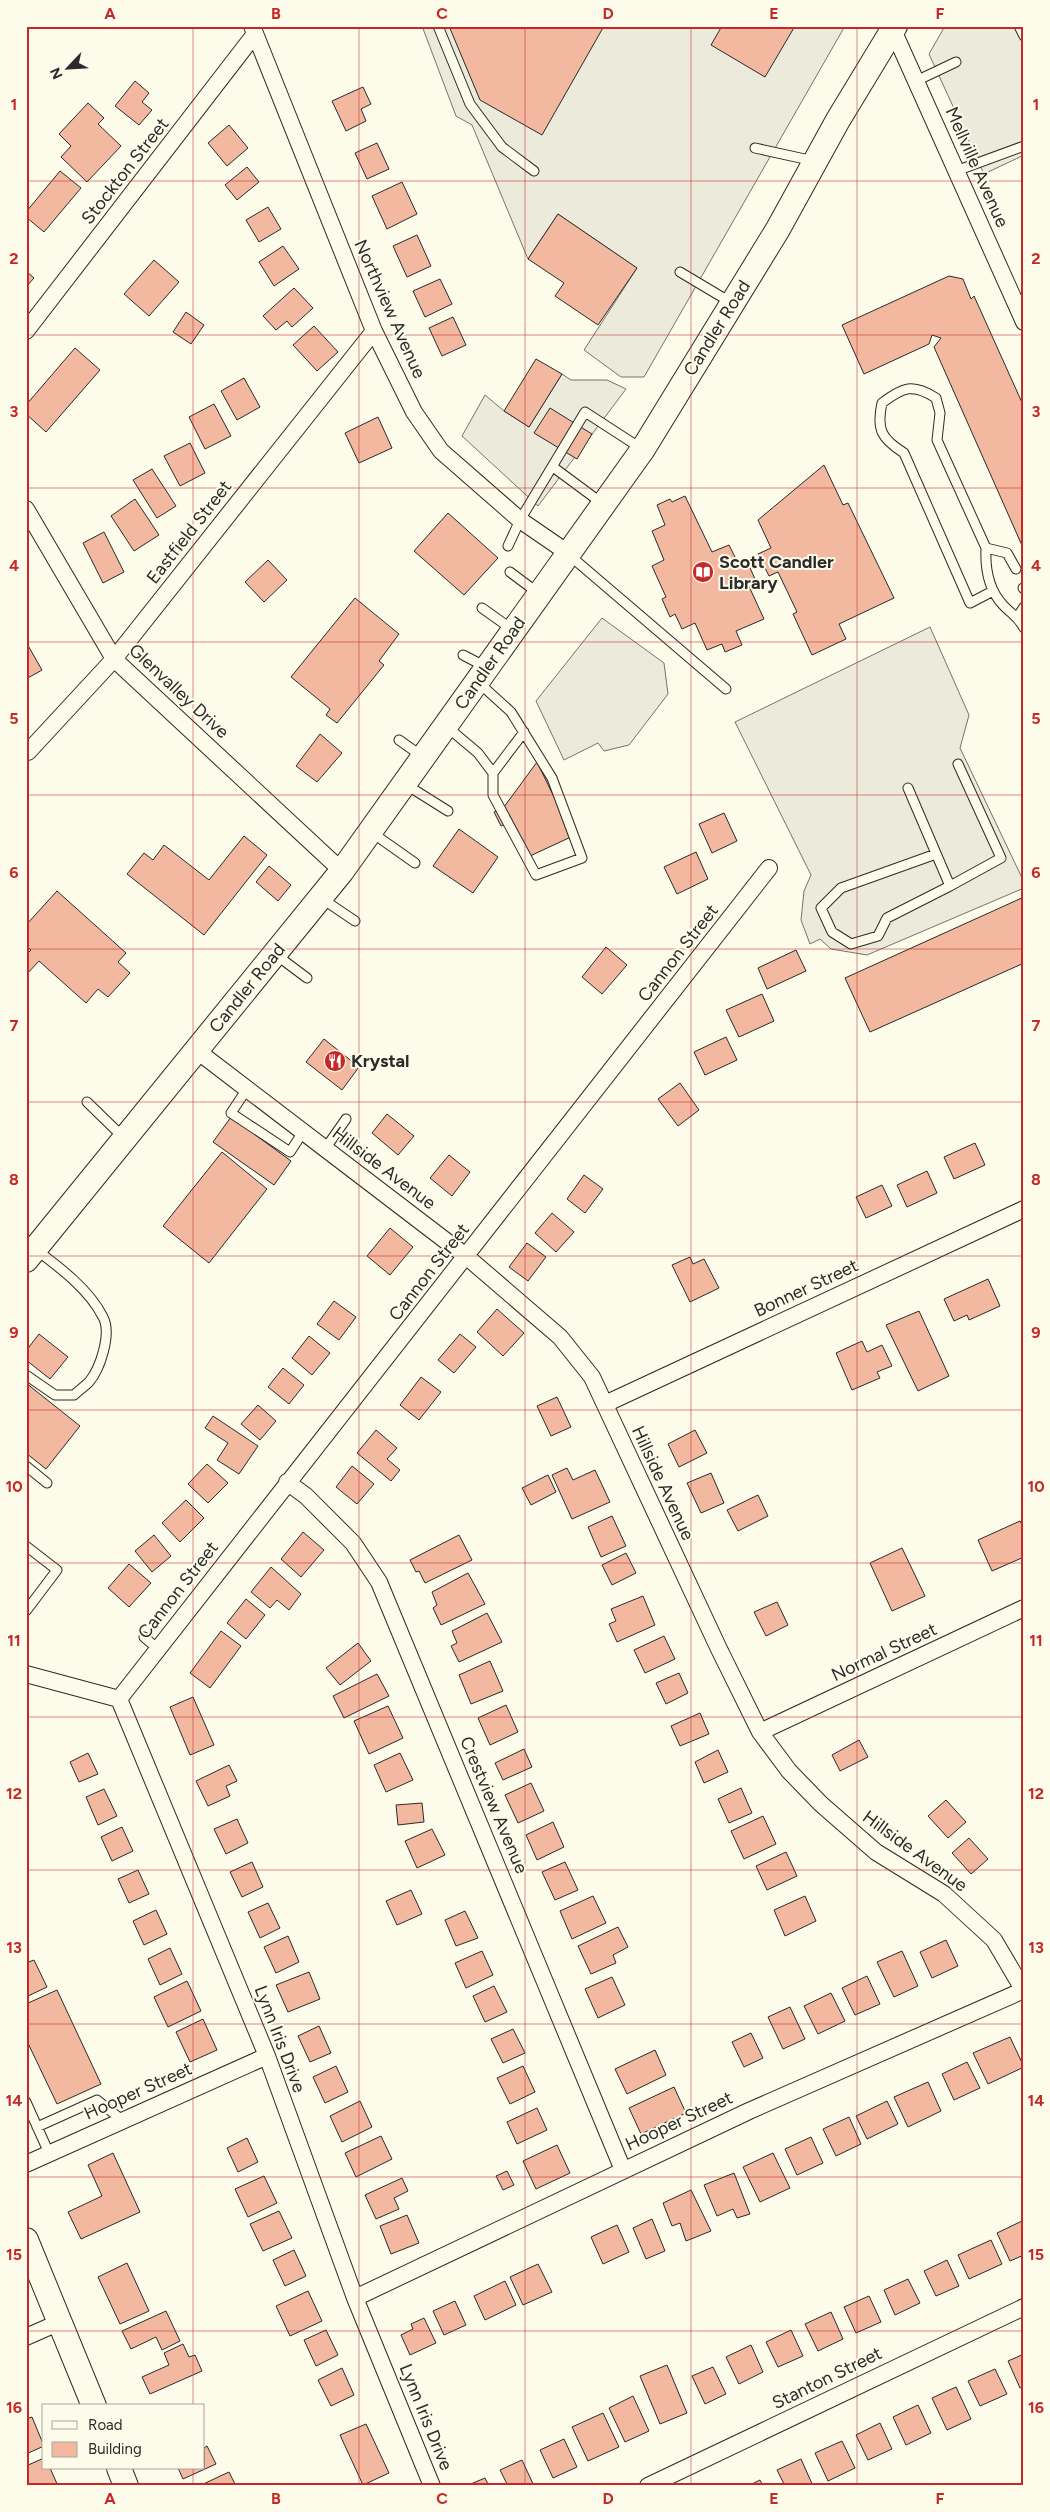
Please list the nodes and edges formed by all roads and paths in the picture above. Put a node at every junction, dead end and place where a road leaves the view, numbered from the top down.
1 (438, 26) edge
2 (1019, 26) edge
3 (891, 27) edge
4 (253, 30) edge
5 (1024, 36) edge
6 (956, 62) dead end
7 (916, 81) junction
8 (1024, 146) edge
9 (755, 148) dead end
10 (815, 162) junction
11 (534, 171) dead end
12 (956, 171) junction
13 (680, 272) dead end
14 (733, 303) junction
15 (1024, 322) edge
16 (26, 331) edge
17 (374, 331) junction
18 (643, 449) junction
19 (553, 467) junction
20 (603, 504) junction
21 (26, 509) edge
22 (520, 520) junction
23 (508, 546) dead end
24 (986, 548) junction
25 (568, 553) junction
26 (1016, 570) dead end
27 (510, 572) dead end
28 (993, 591) junction
29 (539, 593) junction
30 (1024, 607) edge
31 (482, 608) dead end
32 (1018, 616) junction
33 (1024, 628) edge
34 (513, 630) junction
35 (463, 655) dead end
36 (114, 659) junction
37 (482, 674) junction
38 (726, 689) dead end
39 (445, 726) junction
40 (524, 732) junction
41 (399, 740) dead end
42 (28, 752) dead end
43 (423, 758) junction
44 (958, 764) dead end
45 (493, 773) junction
46 (404, 784) junction
47 (908, 788) dead end
48 (448, 811) dead end
49 (370, 832) junction
50 (936, 854) junction
51 (415, 863) dead end
52 (769, 868) dead end
53 (342, 872) junction
54 (950, 886) junction
55 (320, 898) junction
56 (355, 921) dead end
57 (275, 954) junction
58 (307, 978) dead end
59 (196, 1050) junction
60 (248, 1089) junction
61 (86, 1102) dead end
62 (346, 1119) dead end
63 (303, 1132) junction
64 (125, 1139) junction
65 (325, 1149) junction
66 (1024, 1209) edge
67 (31, 1254) edge
68 (467, 1256) junction
69 (26, 1375) edge
70 (605, 1404) junction
71 (26, 1466) edge
72 (287, 1482) junction
73 (47, 1483) dead end
74 (26, 1546) edge
75 (1024, 1608) edge
76 (26, 1611) edge
77 (144, 1637) dead end
78 (158, 1649) junction
79 (26, 1674) edge
80 (119, 1699) junction
81 (760, 1732) junction
82 (1024, 1990) edge
83 (267, 2056) junction
84 (26, 2102) edge
85 (122, 2120) junction
86 (37, 2127) junction
87 (49, 2153) junction
88 (26, 2164) edge
89 (623, 2170) junction
90 (26, 2240) edge
91 (355, 2298) junction
92 (1024, 2307) edge
93 (60, 2322) junction
94 (26, 2337) edge
95 (93, 2404) edge
96 (120, 2470) edge
97 (126, 2486) edge
98 (432, 2486) edge
99 (648, 2486) edge

1 - 11 lane
2 - 5 lane
3 - 7 street, Mellville Avenue
3 - 10 main road, Candler Road
4 - 16 street, Stockton Street
4 - 17 street, Northview Avenue
6 - 7 lane
7 - 12 street, Mellville Avenue
8 - 12 lane
9 - 10 lane
10 - 14 main road, Candler Road
12 - 15 street, Mellville Avenue
13 - 14 lane
14 - 18 main road, Candler Road
17 - 22 street, Northview Avenue
17 - 36 street, Eastfield Street
18 - 19 lane
18 - 20 main road, Candler Road
19 - 20 lane
19 - 22 lane
20 - 25 main road, Candler Road
21 - 36 street, Glenvalley Drive
22 - 23 lane
22 - 25 street, Northview Avenue
24 - 26 lane
24 - 28 lane
24 - 28 lane
25 - 29 main road, Candler Road
25 - 38 lane
27 - 29 lane
28 - 32 lane
29 - 34 main road, Candler Road
30 - 32 lane
31 - 34 lane
32 - 33 lane
34 - 37 main road, Candler Road
35 - 37 lane
36 - 42 street, Eastfield Street
36 - 53 street, Glenvalley Drive
37 - 39 main road, Candler Road
37 - 40 lane
39 - 43 main road, Candler Road
39 - 45 lane
40 - 45 lane
40 - 45 lane
41 - 43 lane
43 - 46 main road, Candler Road
44 - 54 lane
46 - 48 lane
46 - 49 main road, Candler Road
47 - 50 lane
49 - 51 lane
49 - 53 main road, Candler Road
50 - 54 lane
50 - 54 lane
52 - 68 street, Cannon Street
53 - 55 main road, Candler Road
55 - 56 lane
55 - 57 main road, Candler Road
57 - 58 lane
57 - 59 main road, Candler Road
59 - 60 street, Hillside Avenue
59 - 64 main road, Candler Road
60 - 63 street, Hillside Avenue
60 - 63 lane
61 - 64 lane
62 - 65 lane
63 - 65 street, Hillside Avenue
64 - 67 main road, Candler Road
65 - 68 street, Hillside Avenue
66 - 70 street, Bonner Street
67 - 69 lane
68 - 70 street, Hillside Avenue
68 - 72 street, Cannon Street
70 - 81 street, Hillside Avenue
71 - 73 lane
72 - 78 street, Cannon Street
72 - 89 street, Crestview Avenue
74 - 76 lane
75 - 81 street, Normal Street
77 - 78 lane
78 - 80 street, Cannon Street
79 - 80 street
80 - 83 street, Lynn Iris Drive
81 - 82 street, Hillside Avenue
82 - 89 street, Hooper Street
83 - 85 street, Hooper Street
83 - 91 street, Lynn Iris Drive
84 - 86 lane
85 - 86 lane
85 - 87 street, Hooper Street
86 - 87 lane
87 - 88 street, Hooper Street
89 - 91 street, Hooper Street
90 - 93 main road
91 - 98 street, Lynn Iris Drive
92 - 99 street, Stanton Street
93 - 94 street
93 - 95 main road
96 - 97 main road

